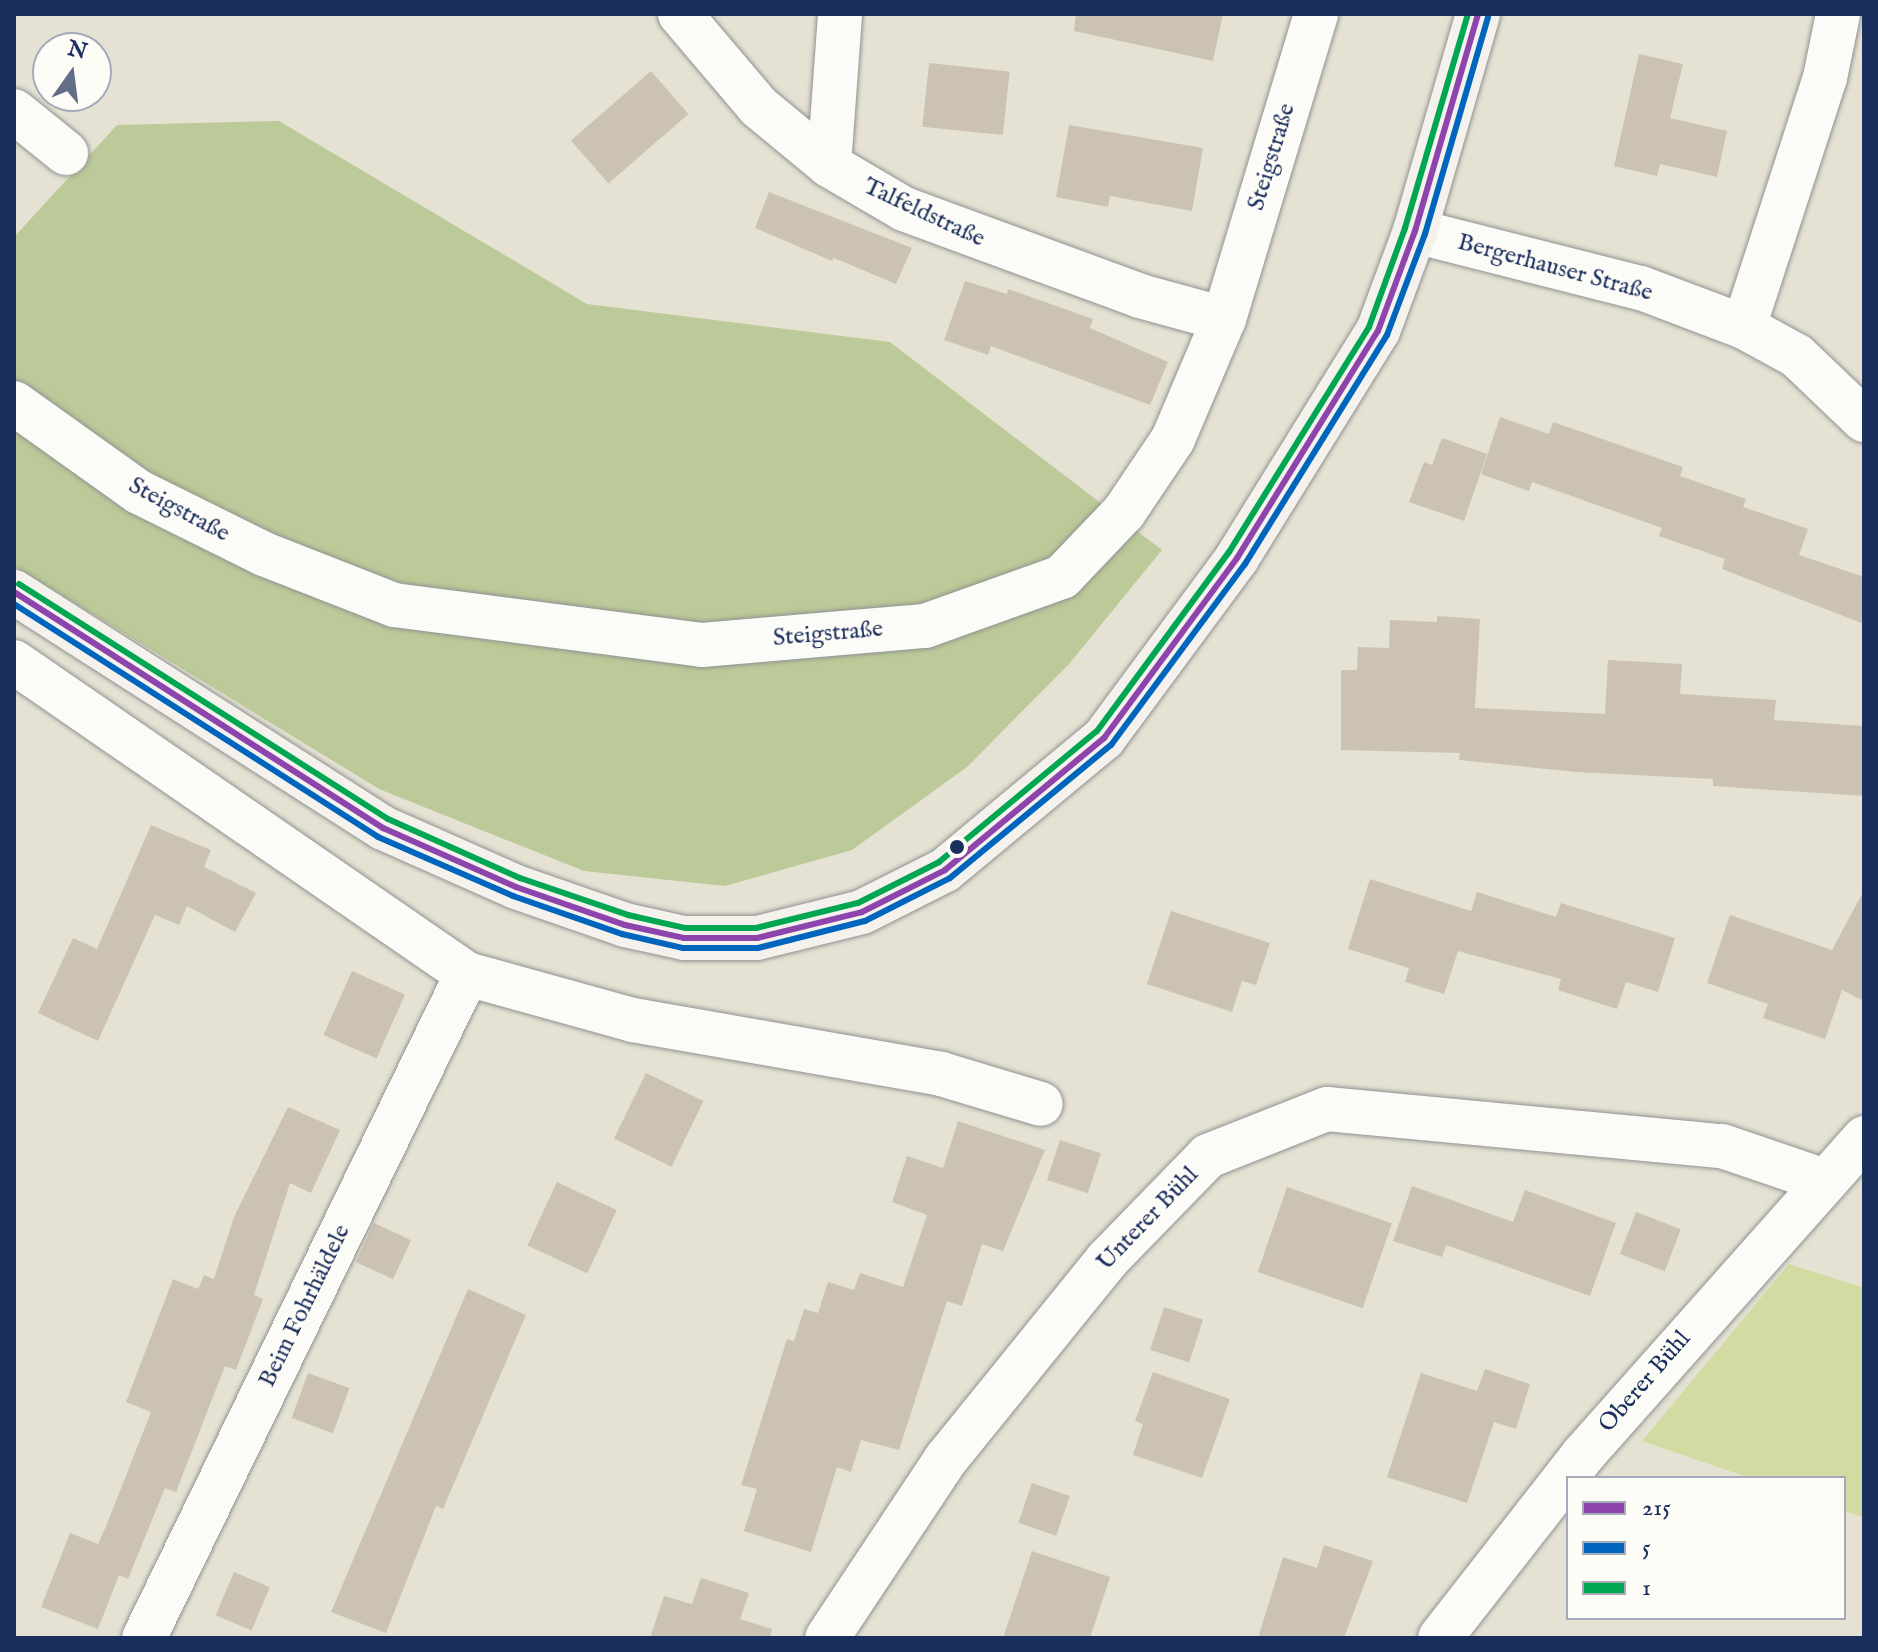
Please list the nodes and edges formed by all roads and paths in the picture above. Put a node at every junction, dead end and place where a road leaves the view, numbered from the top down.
1 (680, 14) edge
2 (840, 14) edge
3 (1316, 14) edge
4 (1478, 14) edge
5 (1838, 14) edge
6 (14, 111) edge
7 (66, 153) dead end
8 (829, 165) junction
9 (1415, 231) junction
10 (1224, 319) junction
11 (1744, 327) junction
12 (14, 403) edge
13 (1864, 420) edge
14 (14, 592) edge
15 (14, 662) edge
16 (467, 974) junction
17 (1041, 1104) dead end
18 (1864, 1138) edge
19 (1825, 1181) junction
20 (1566, 1476) edge
21 (1566, 1476) edge
22 (144, 1638) edge
23 (827, 1638) edge
24 (1440, 1638) edge

1 - 8 street, Talfeldstraße
2 - 8 street
3 - 10 street, Steigstraße
4 - 9 main road
5 - 11 street
6 - 7 street
8 - 10 street, Talfeldstraße
9 - 11 street, Bergerhauser Straße
9 - 14 main road
10 - 12 street, Steigstraße
11 - 13 street, Bergerhauser Straße
15 - 16 street
16 - 17 street
16 - 22 street, Beim Fohrhäldele
18 - 19 street, Oberer Bühl
19 - 21 street, Oberer Bühl
19 - 23 street, Unterer Bühl
20 - 24 street, Oberer Bühl

